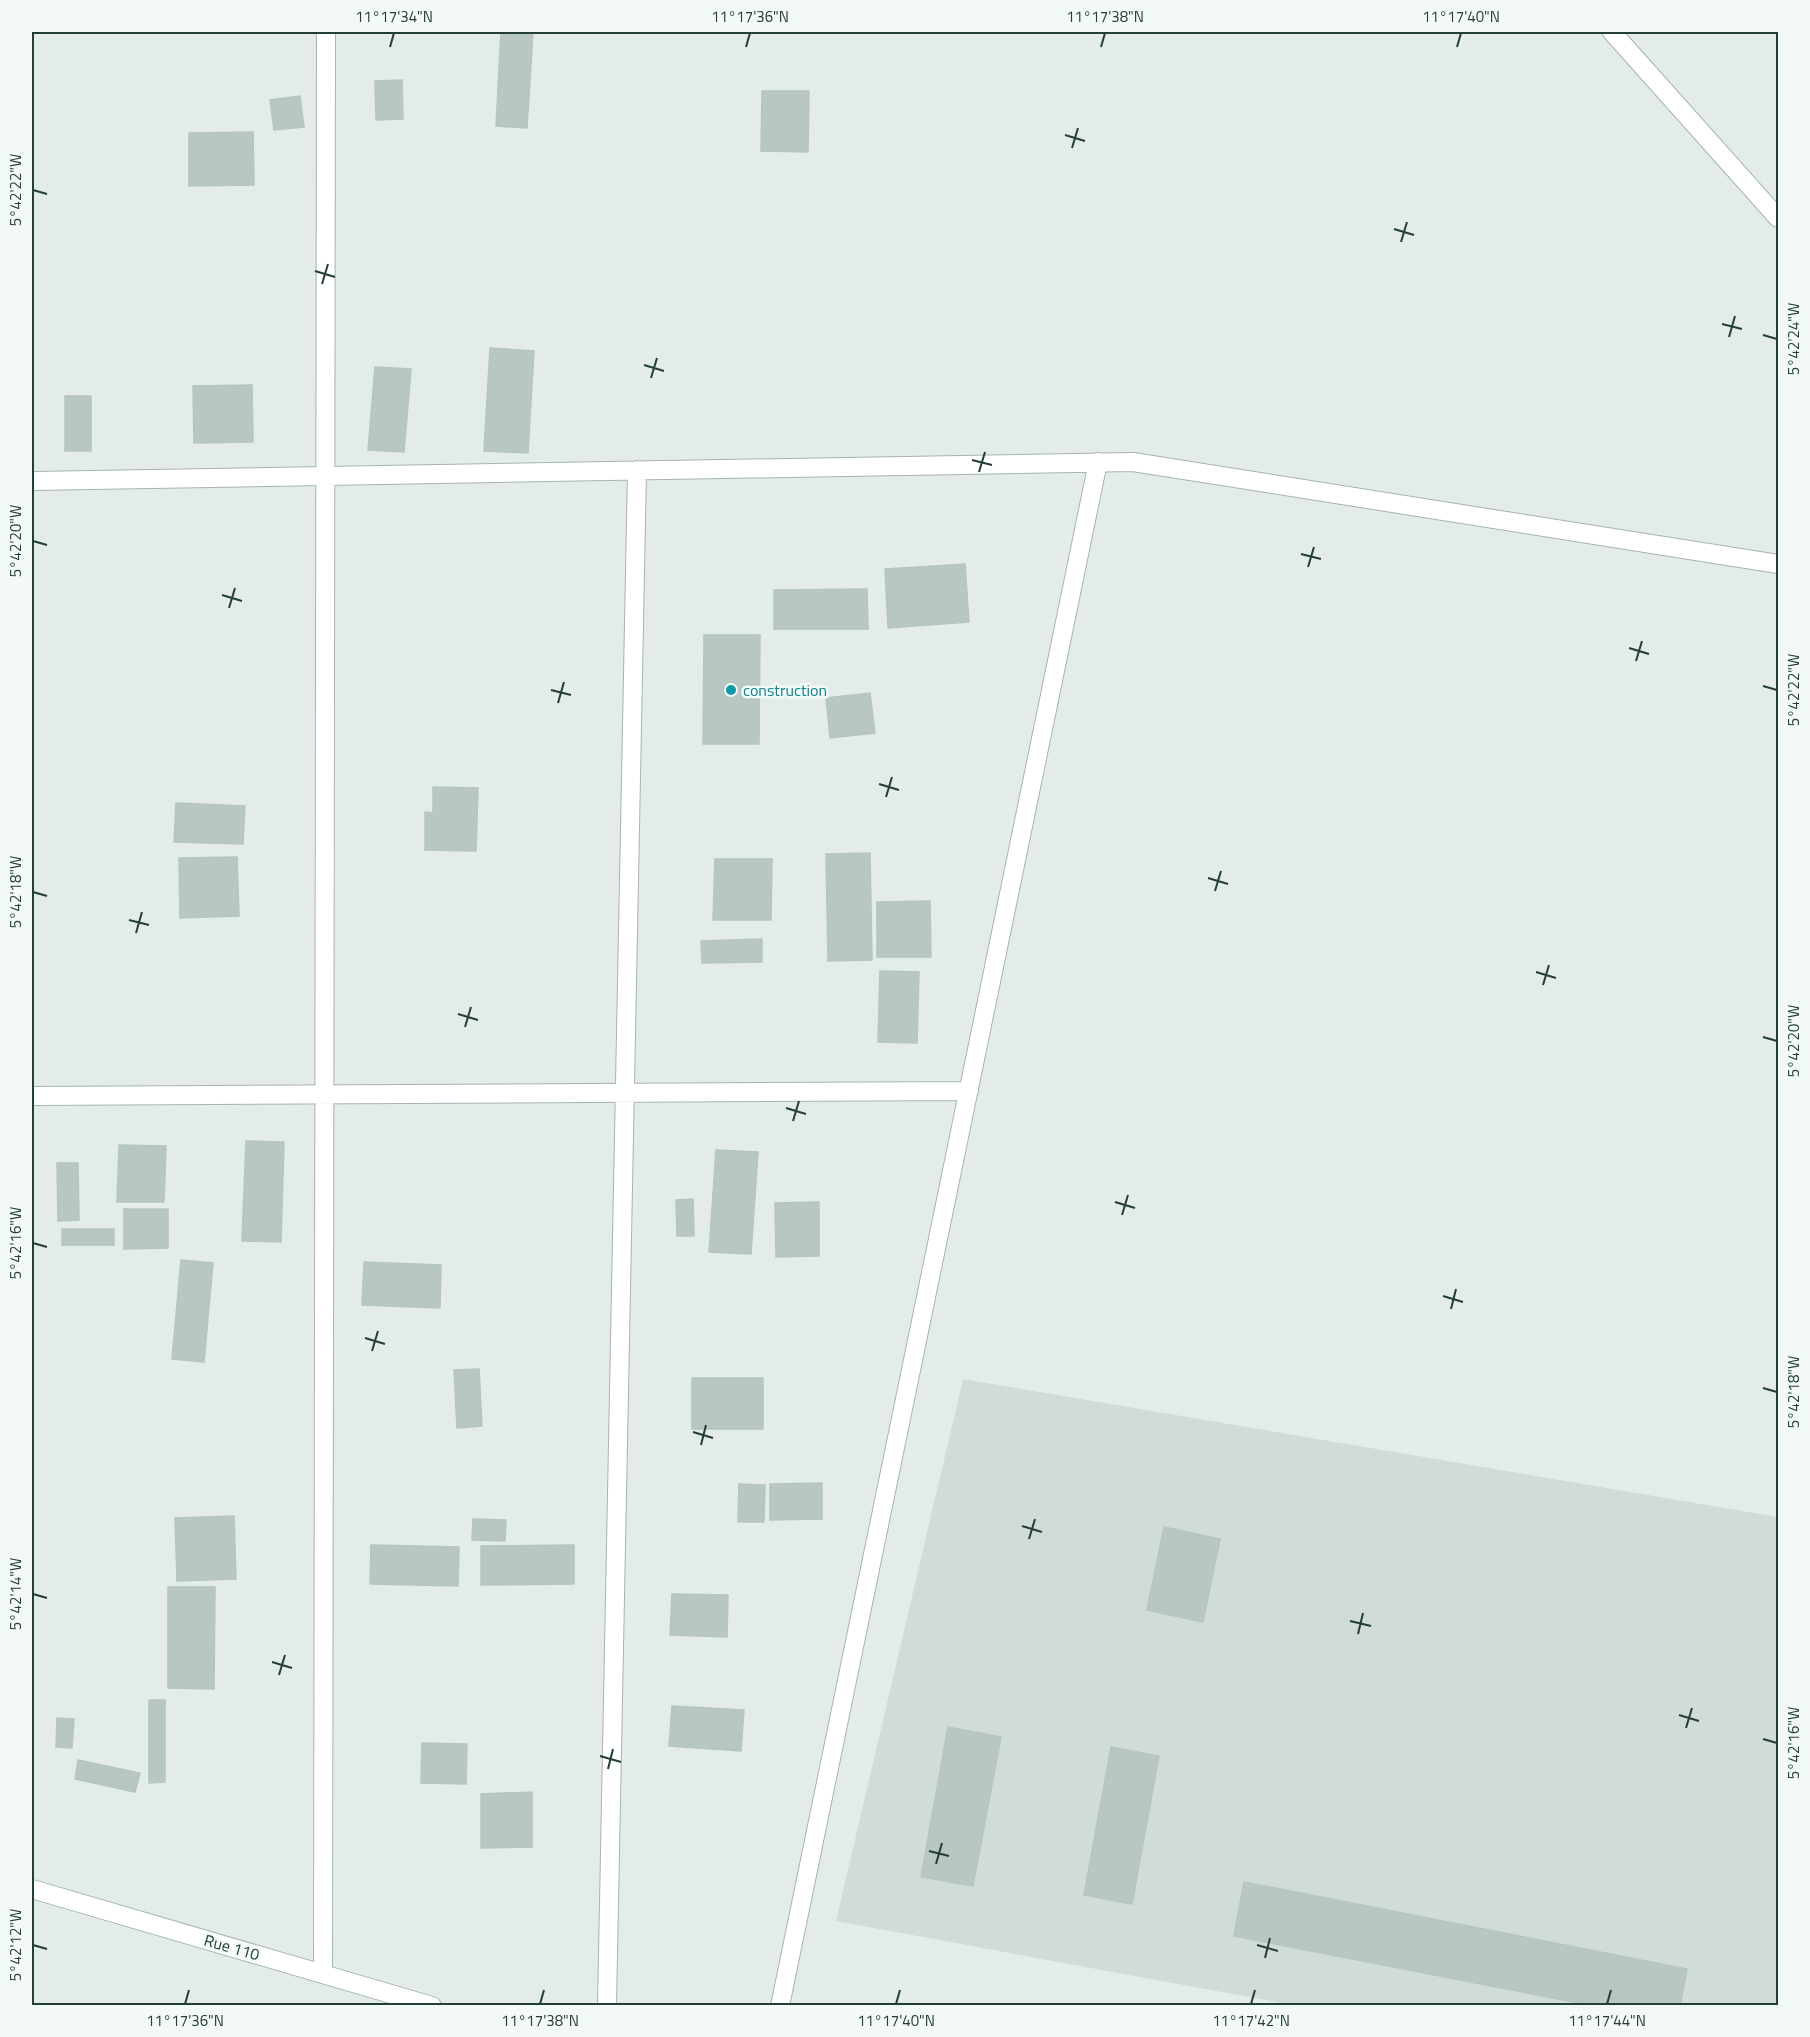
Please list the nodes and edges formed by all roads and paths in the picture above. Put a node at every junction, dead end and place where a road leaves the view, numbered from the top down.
1 (326, 32) edge
2 (1612, 32) edge
3 (1779, 218) edge
4 (1098, 462) junction
5 (637, 470) junction
6 (325, 476) junction
7 (32, 481) edge
8 (1779, 564) edge
9 (969, 1091) junction
10 (624, 1093) junction
11 (324, 1094) junction
12 (32, 1096) edge
13 (32, 1889) edge
14 (322, 1974) junction
15 (432, 2006) edge
16 (607, 2006) edge
17 (780, 2006) edge

1 - 6 street
2 - 3 street
4 - 5 street
4 - 8 street
4 - 9 street
5 - 6 street
5 - 10 street
6 - 7 street
6 - 11 street
9 - 10 street
9 - 17 street
10 - 11 street
10 - 16 street
11 - 12 street
11 - 14 street
13 - 14 street, Rue 110
14 - 15 street, Rue 110

